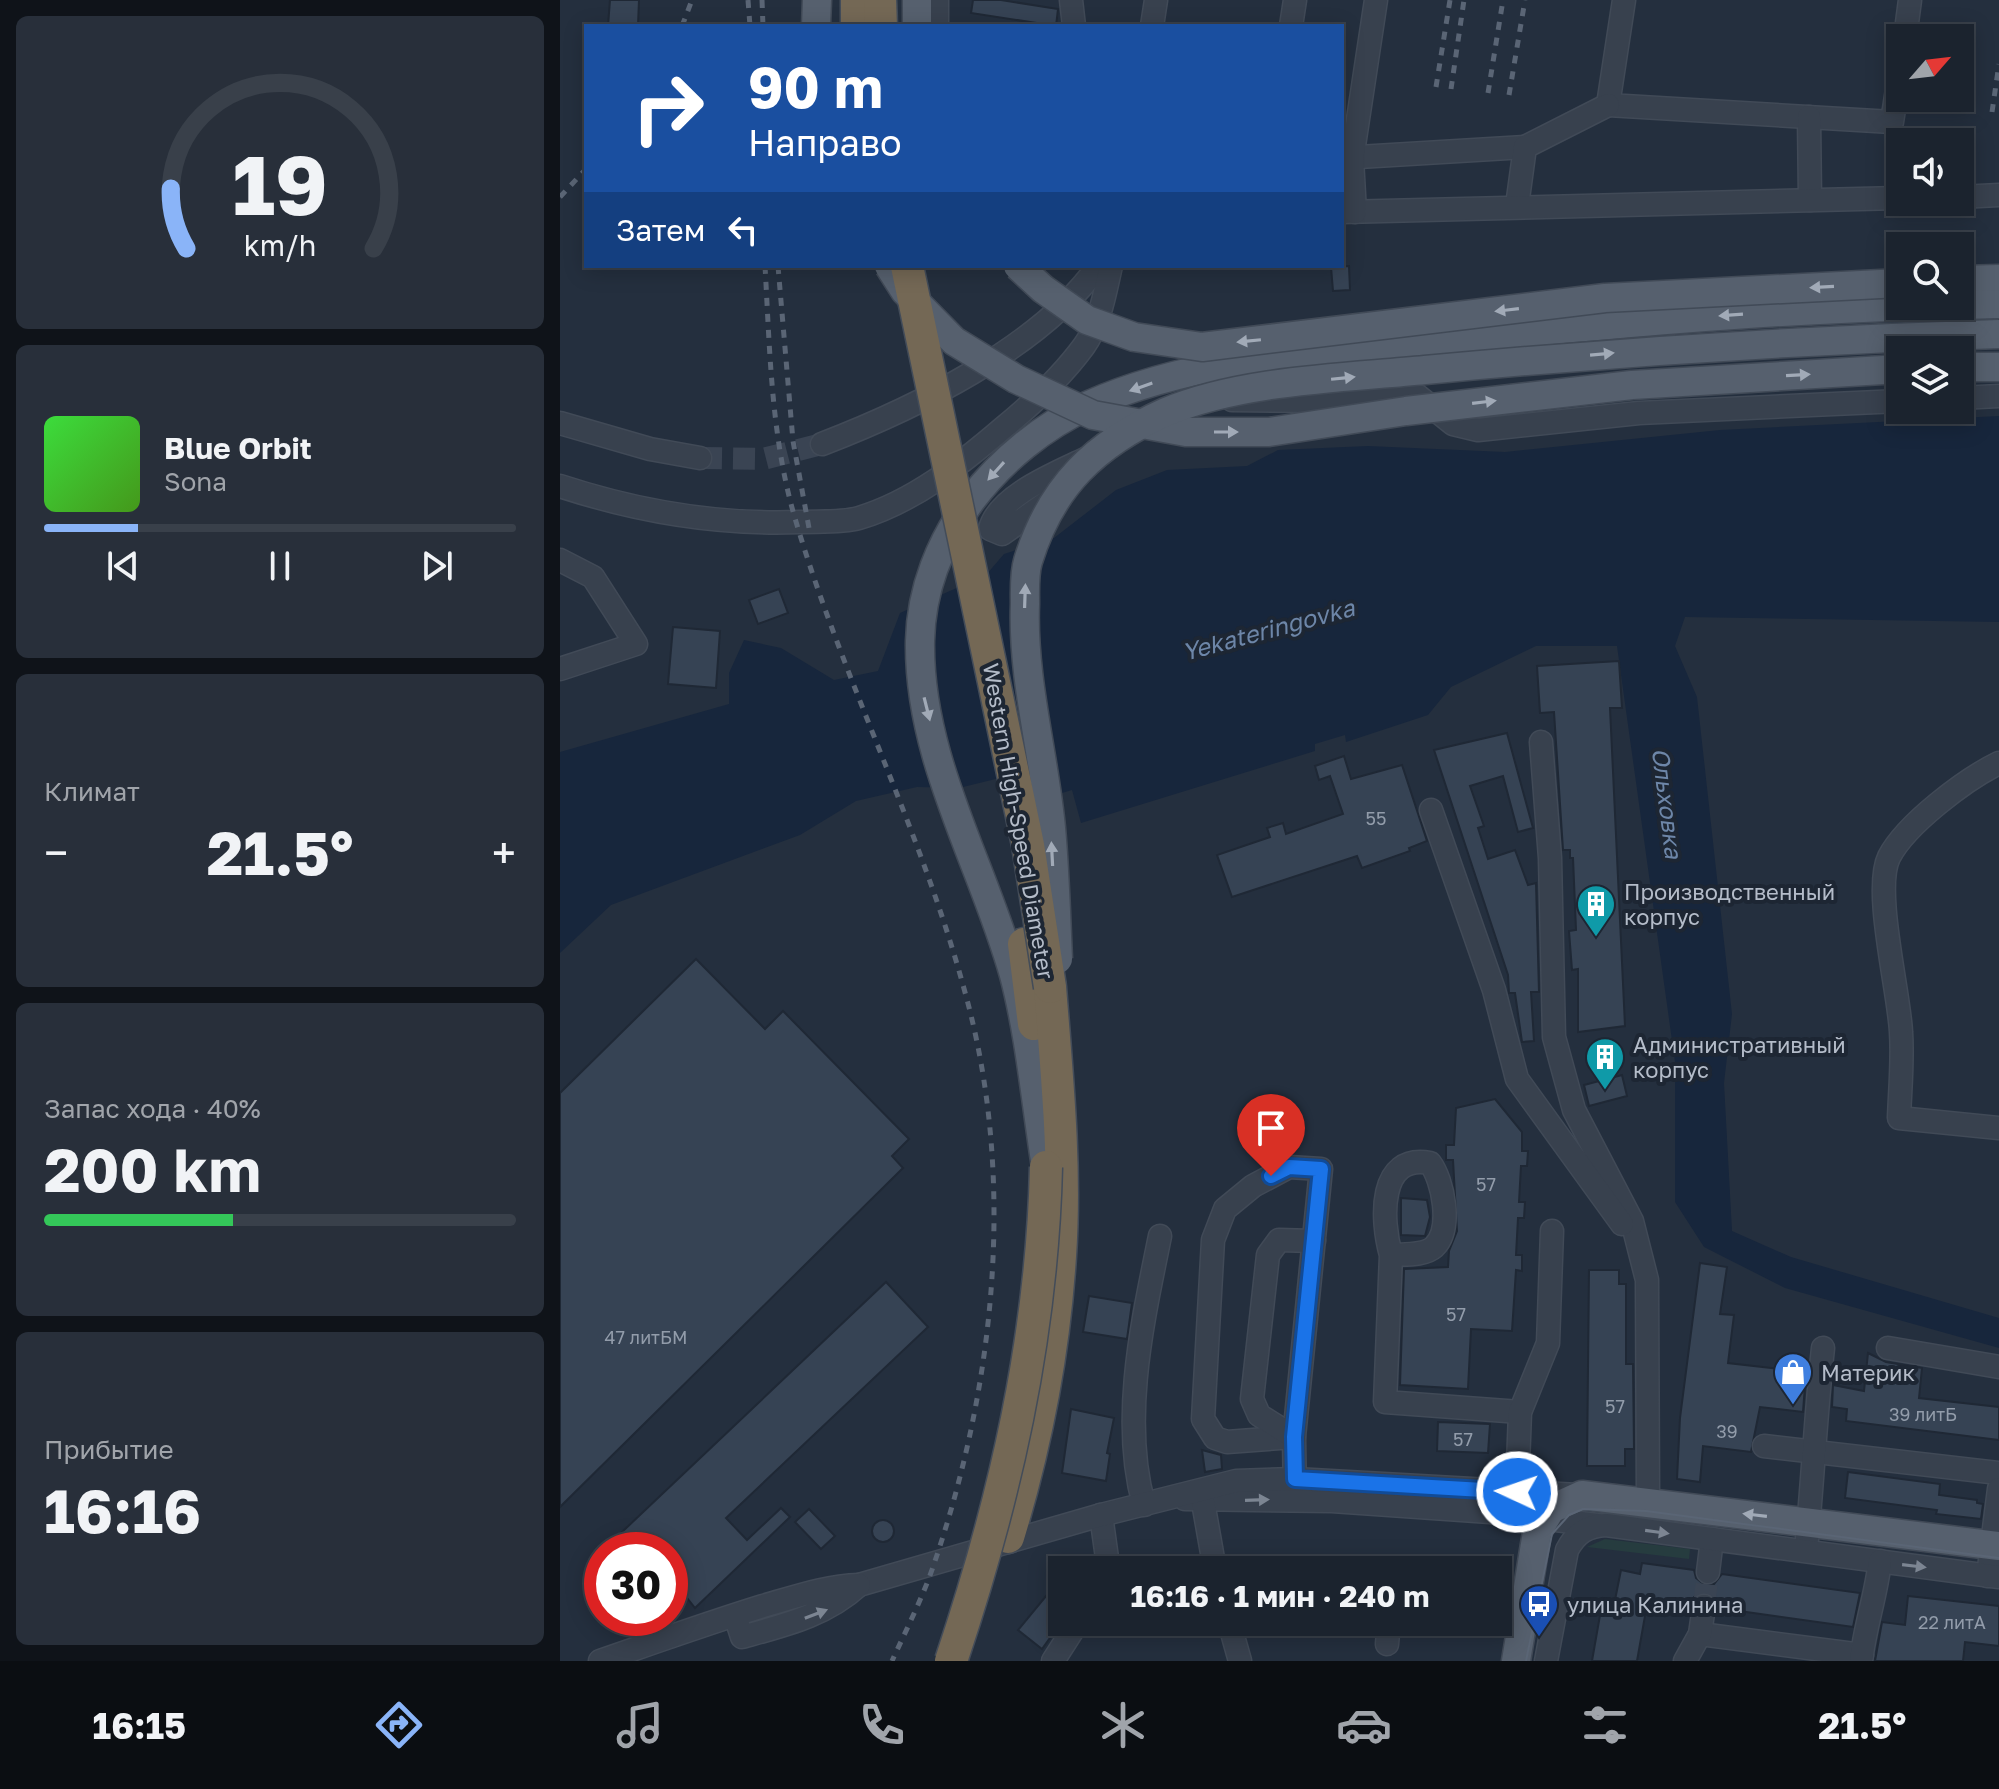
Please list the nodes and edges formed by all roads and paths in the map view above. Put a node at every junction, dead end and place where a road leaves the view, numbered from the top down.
1 (817, 0) edge
2 (857, 0) edge
3 (882, 0) edge
4 (917, 0) edge
5 (937, 0) edge
6 (1071, 0) edge
7 (1156, 0) edge
8 (1295, 0) edge
9 (1376, 0) edge
10 (1624, 0) edge
11 (1910, 0) edge
12 (816, 24) edge
13 (857, 24) edge
14 (884, 24) edge
15 (917, 24) edge
16 (937, 24) edge
17 (1074, 24) edge
18 (1152, 24) edge
19 (1291, 24) edge
20 (1907, 24) edge
21 (1608, 105) junction
22 (1894, 112) edge
23 (1809, 117) junction
24 (1525, 147) junction
25 (1347, 158) edge
26 (1999, 195) edge
27 (1974, 196) edge
28 (1886, 198) edge
29 (1810, 200) junction
30 (1517, 206) junction
31 (1348, 212) edge
32 (1020, 268) edge
33 (1096, 268) edge
34 (1111, 268) edge
35 (900, 269) edge
36 (1999, 279) edge
37 (1974, 280) edge
38 (1886, 284) edge
39 (1999, 304) edge
40 (1974, 305) edge
41 (1886, 308) edge
42 (1999, 334) edge
43 (1974, 367) edge
44 (1999, 367) edge
45 (1886, 370) edge
46 (1999, 396) edge
47 (1974, 397) edge
48 (1886, 402) edge
49 (560, 423) edge
50 (822, 444) tunnel mouth
51 (1118, 445) junction
52 (700, 458) tunnel mouth
53 (560, 486) edge
54 (560, 560) edge
55 (560, 669) edge
56 (1541, 742) dead end
57 (1999, 763) edge
58 (1431, 810) dead end
59 (1059, 1097) junction
60 (1999, 1128) edge
61 (1046, 1167) junction
62 (1552, 1231) dead end
63 (1636, 1234) junction
64 (1160, 1236) dead end
65 (1314, 1241) junction
66 (1391, 1255) dead end
67 (1823, 1348) dead end
68 (1888, 1348) dead end
69 (1999, 1367) edge
70 (1520, 1412) junction
71 (1294, 1437) junction
72 (1764, 1446) dead end
73 (1817, 1452) junction
74 (1999, 1473) edge
75 (1295, 1489) junction
76 (1999, 1489) edge
77 (1180, 1498) junction
78 (1648, 1501) junction
79 (1203, 1502) junction
80 (1144, 1505) junction
81 (1560, 1514) junction
82 (1101, 1515) junction
83 (1809, 1522) junction
84 (1712, 1539) junction
85 (1996, 1546) edge
86 (1805, 1552) junction
87 (1107, 1556) edge
88 (1213, 1556) edge
89 (1880, 1561) junction
90 (1708, 1572) tunnel mouth
91 (1994, 1576) edge
92 (1704, 1606) tunnel mouth
93 (1700, 1634) junction
94 (1069, 1636) edge
95 (1233, 1636) edge
96 (630, 1656) edge
97 (1862, 1658) edge
98 (600, 1661) edge
99 (951, 1661) edge
100 (968, 1661) edge
101 (1053, 1661) edge
102 (1240, 1661) edge
103 (1516, 1661) edge
104 (1546, 1661) edge
105 (1685, 1661) edge

1 - 12 main road
2 - 13 highway
3 - 14 highway
4 - 15 main road
5 - 16 street
6 - 17 street
7 - 18 street
8 - 19 street
9 - 25 street
10 - 21 street
11 - 20 street
21 - 23 street
21 - 24 street
22 - 23 street
23 - 29 street
24 - 25 street
24 - 30 street
25 - 31 street
26 - 27 street
28 - 29 street
29 - 30 street
30 - 31 street
38 -> 32 main road, bridge
33 - 50 street
34 - 53 street
35 -> 45 main road, bridge
35 - 59 highway, Western High-Speed Diameter, bridge
35 - 61 highway, Western High-Speed Diameter
36 - 37 main road
39 - 40 main road
41 -> 61 main road, bridge
59 -> 42 main road, bridge
43 - 44 main road
46 - 47 street
48 - 51 street
49 - 52 street
51 - 51 street
54 - 55 street
56 - 63 street
57 - 60 street
58 - 63 street
59 - 100 highway, Western High-Speed Diameter
61 - 99 highway, Western High-Speed Diameter, bridge
62 - 70 street
63 - 78 street
64 - 80 street
65 - 71 street
65 - 71 street
65 - 71 street
66 - 70 street
67 - 73 street
68 - 69 street
70 - 81 street
71 - 75 street
72 - 73 street
73 - 74 street
73 - 83 street
75 - 77 street
79 -> 75 street
75 - 81 street
75 - 81 street
76 - 85 street
77 - 79 street
77 - 80 street
78 - 81 main road
83 -> 78 main road
79 - 88 street
80 - 82 street
81 -> 84 street
81 - 103 main road
81 - 104 street
82 - 87 street
82 - 96 street
83 - 85 main road
83 - 86 street
84 - 86 street
84 - 90 street
85 - 91 street
86 - 89 street
89 -> 91 street
89 - 97 street
92 - 93 street
93 - 97 street
93 - 105 street
94 - 101 street
95 - 102 street
96 - 98 street

